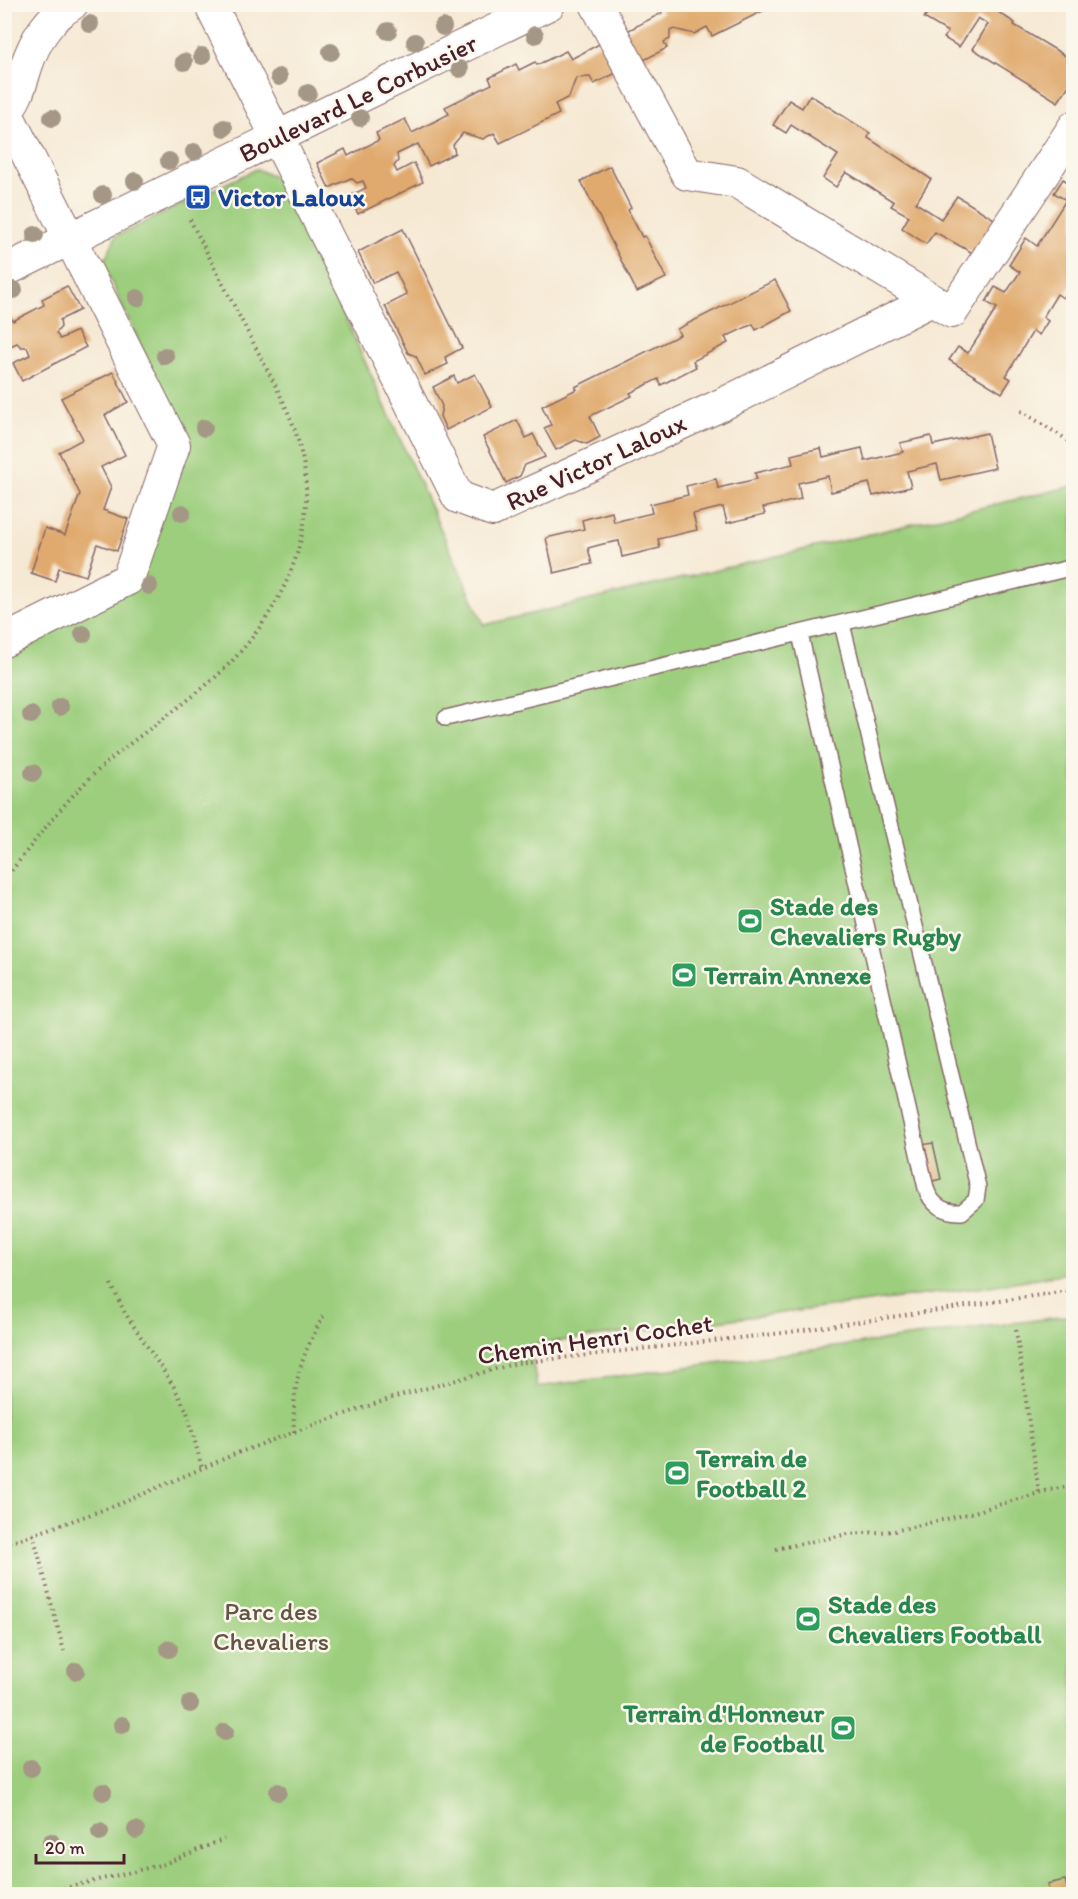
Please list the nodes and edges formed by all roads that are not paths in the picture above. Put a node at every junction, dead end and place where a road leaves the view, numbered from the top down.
1 (72, 4) edge
2 (549, 4) edge
3 (596, 4) edge
4 (212, 6) edge
5 (5, 112) edge
6 (1074, 127) edge
7 (277, 138) junction
8 (70, 239) junction
9 (4, 271) edge
10 (932, 300) junction
11 (1074, 567) edge
12 (842, 624) junction
13 (800, 634) junction
14 (4, 641) edge
15 (446, 718) dead end

1 - 5 street
2 - 7 street, Boulevard Le Corbusier
3 - 10 street
4 - 7 street, Rue Victor Laloux
5 - 8 street
6 - 10 street
7 - 8 street, Boulevard Le Corbusier
7 - 10 street, Rue Victor Laloux
8 - 9 street, Boulevard Le Corbusier
8 - 14 street
11 - 12 lane
12 - 13 lane
12 - 13 lane
13 - 15 lane

